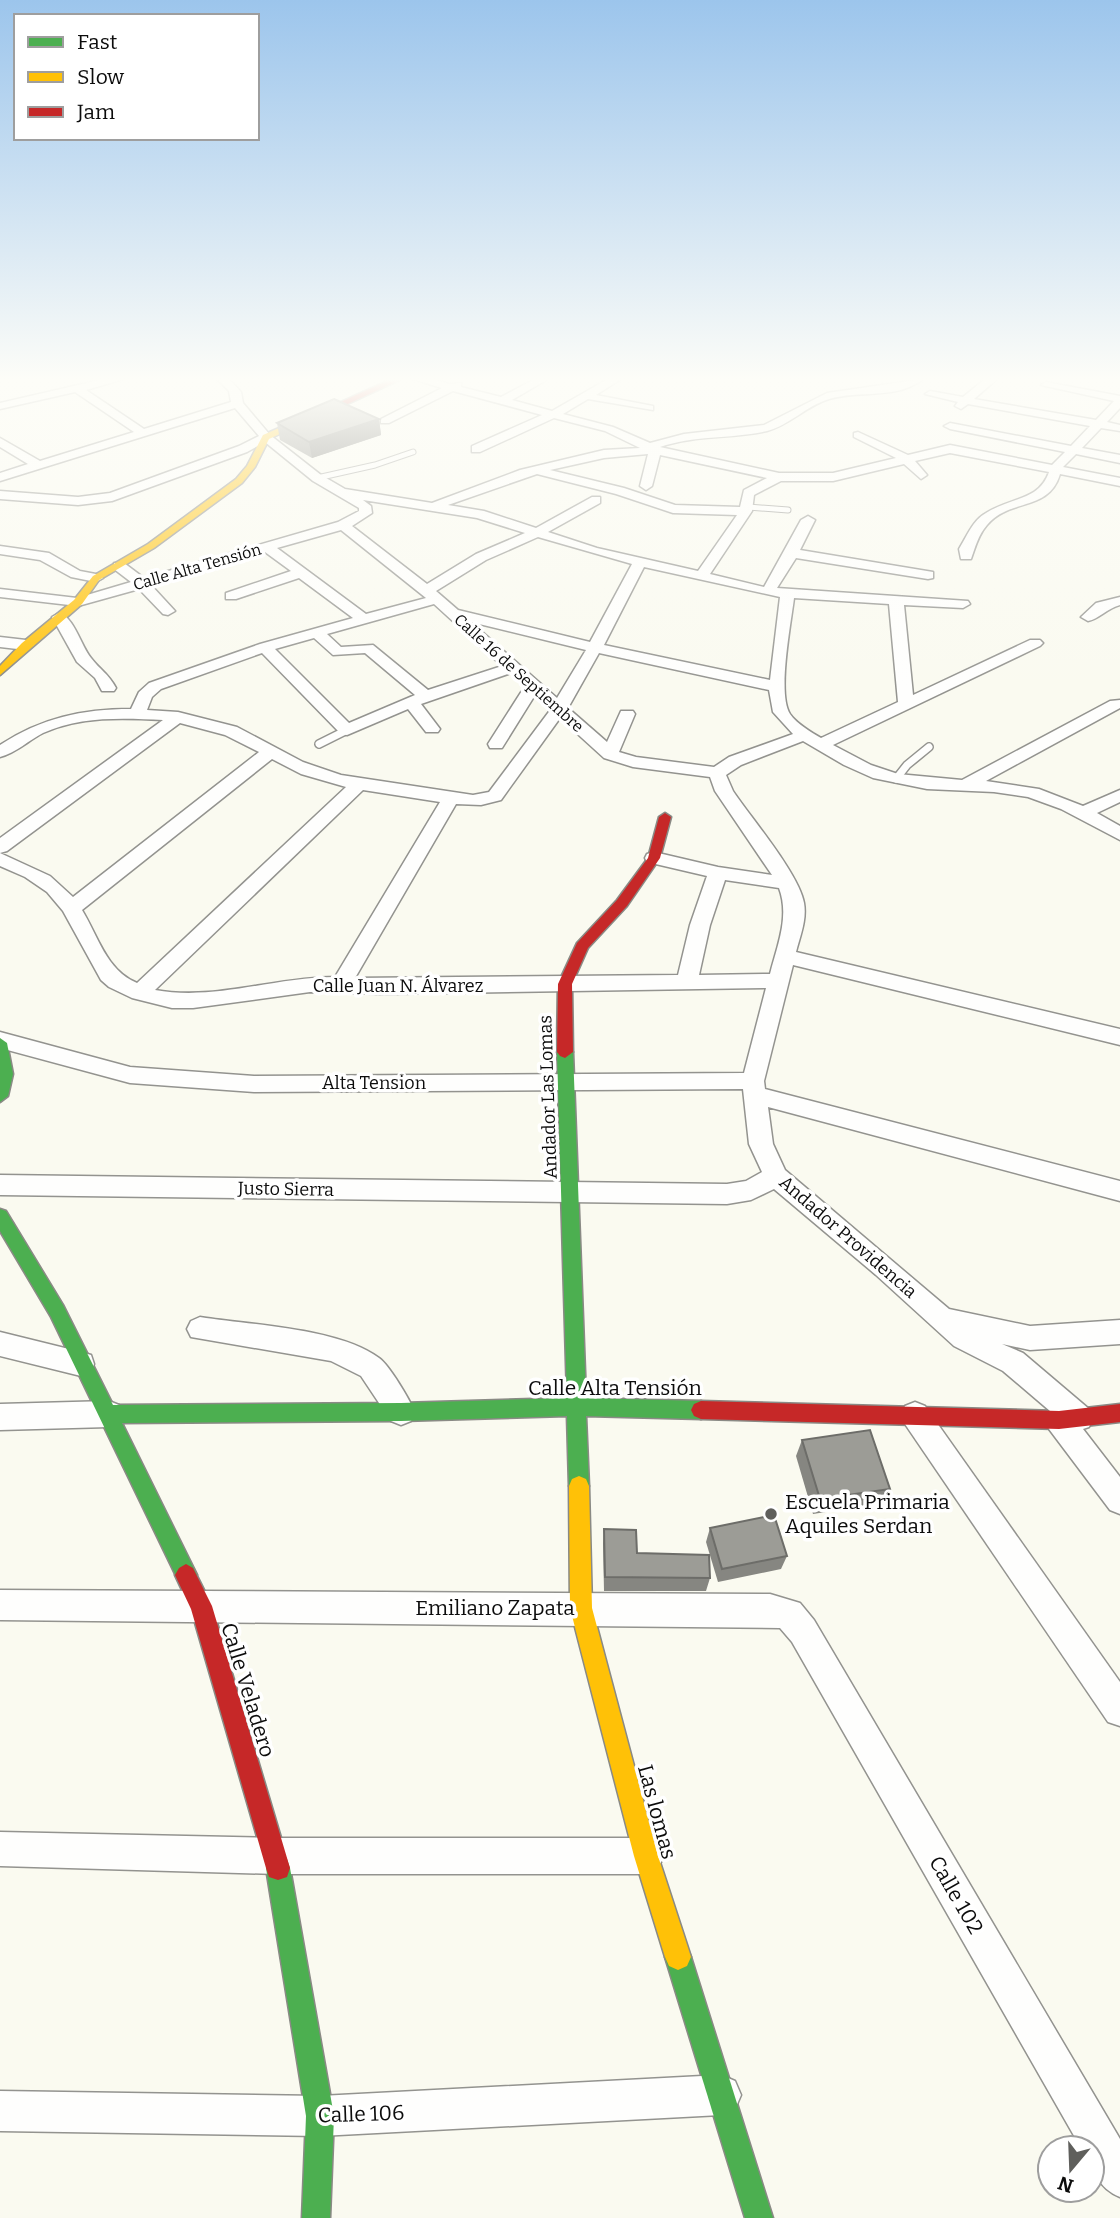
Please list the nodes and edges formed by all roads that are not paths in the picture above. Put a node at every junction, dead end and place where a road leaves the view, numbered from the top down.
1 (151, 483) edge
2 (237, 483) edge
3 (325, 483) edge
4 (498, 483) edge
5 (586, 483) edge
6 (768, 483) edge
7 (1051, 483) edge
8 (345, 493) junction
9 (0, 495) edge
10 (596, 500) dead end
11 (434, 506) junction
12 (747, 509) junction
13 (788, 510) dead end
14 (808, 520) dead end
15 (343, 525) junction
16 (539, 532) junction
17 (267, 547) junction
18 (0, 550) edge
19 (792, 553) junction
20 (965, 556) dead end
21 (639, 563) junction
22 (119, 566) junction
23 (300, 573) junction
24 (928, 575) dead end
25 (702, 576) junction
26 (96, 578) junction
27 (142, 583) junction
28 (768, 592) junction
29 (0, 593) edge
30 (432, 595) junction
31 (787, 595) junction
32 (231, 596) dead end
33 (896, 600) junction
34 (1120, 601) edge
35 (78, 602) junction
36 (963, 604) dead end
37 (168, 611) dead end
38 (453, 613) junction
39 (60, 617) junction
40 (1088, 617) dead end
41 (365, 620) junction
42 (316, 632) junction
43 (0, 642) edge
44 (1035, 643) dead end
45 (26, 645) junction
46 (265, 647) junction
47 (595, 648) junction
48 (511, 668) junction
49 (0, 672) edge
50 (532, 687) junction
51 (778, 687) junction
52 (108, 688) dead end
53 (418, 699) junction
54 (906, 704) junction
55 (1116, 704) dead end
56 (559, 709) junction
57 (137, 714) junction
58 (627, 714) dead end
59 (178, 717) junction
60 (432, 729) dead end
61 (347, 730) junction
62 (812, 740) junction
63 (319, 744) dead end
64 (496, 744) dead end
65 (929, 747) dead end
66 (0, 752) edge
67 (269, 752) junction
68 (610, 754) junction
69 (717, 773) junction
70 (896, 779) junction
71 (359, 784) junction
72 (966, 785) junction
73 (1120, 795) edge
74 (451, 798) junction
75 (1083, 813) junction
76 (665, 817) dead end
77 (1120, 834) edge
78 (0, 847) edge
79 (654, 858) junction
80 (0, 859) edge
81 (718, 873) junction
82 (787, 883) junction
83 (72, 907) junction
84 (783, 956) junction
85 (778, 981) junction
86 (687, 982) junction
87 (342, 984) junction
88 (565, 984) junction
89 (139, 993) junction
90 (1120, 1037) edge
91 (0, 1042) edge
92 (565, 1083) junction
93 (754, 1088) junction
94 (0, 1096) edge
95 (776, 1176) junction
96 (0, 1185) edge
97 (1119, 1192) edge
98 (571, 1194) junction
99 (0, 1216) edge
100 (944, 1320) junction
101 (200, 1329) dead end
102 (1120, 1332) edge
103 (0, 1344) edge
104 (81, 1364) junction
105 (578, 1407) junction
106 (401, 1412) junction
107 (1120, 1413) edge
108 (109, 1415) junction
109 (915, 1415) junction
110 (0, 1417) edge
111 (1069, 1419) junction
112 (1120, 1500) edge
113 (0, 1605) edge
114 (201, 1606) junction
115 (581, 1608) junction
116 (789, 1614) joint
117 (1120, 1710) edge
118 (0, 1849) edge
119 (276, 1856) junction
120 (646, 1856) junction
121 (721, 2095) junction
122 (0, 2111) edge
123 (320, 2116) junction
124 (1120, 2177) edge
125 (316, 2218) edge
126 (759, 2218) edge

1 - 9 street
2 - 22 street
3 - 8 street
4 - 11 street
5 - 12 street
6 - 12 street
7 - 20 street
8 - 11 street
8 - 15 street, Calle Alta Tensión
10 - 16 street
11 - 16 street
12 - 13 lane
12 - 25 street
14 - 19 street
15 - 17 street, Calle Alta Tensión
15 - 30 street, Calle 16 de Septiembre
16 - 21 street
16 - 30 street
17 - 23 street
17 - 27 street, Calle Alta Tensión
18 - 26 street
19 - 24 street
19 - 28 street
21 - 25 street
21 - 47 street
22 - 26 street
22 - 27 street
23 - 32 street
23 - 41 street
25 - 28 street
26 - 35 street
27 - 35 street, Calle Alta Tensión
27 - 37 street
28 - 31 street
29 - 35 street
30 - 38 street, Calle 16 de Septiembre
30 - 41 street
31 - 33 street
31 - 51 street
33 - 36 street
33 - 54 street
34 - 40 street
35 - 39 street
38 - 47 street
38 - 48 street, Calle 16 de Septiembre
39 - 45 street
39 - 52 street
41 - 42 street
42 - 46 street
42 - 53 street
43 - 45 street
44 - 54 street
45 - 49 street
46 - 57 street
46 - 61 street
47 - 51 street
47 - 56 street
48 - 50 street, Calle 16 de Septiembre
48 - 53 street
50 - 56 street, Calle 16 de Septiembre
50 - 64 street
51 - 62 street
53 - 60 street
53 - 61 street
54 - 62 street
55 - 72 street
56 - 68 street, Calle 16 de Septiembre
56 - 74 street
57 - 59 street
57 - 66 street
58 - 68 street
59 - 67 street
59 - 78 street
61 - 63 lane
62 - 69 street
62 - 70 street
65 - 70 lane
67 - 71 street
67 - 83 street
68 - 69 street, Calle 16 de Septiembre
69 - 82 street
70 - 72 street
71 - 74 street
71 - 89 street
72 - 75 street
73 - 75 street
74 - 87 street
75 - 77 street
76 - 79 street, Andador Las Lomas
79 - 81 street
79 - 88 street, Andador Las Lomas
80 - 83 street, Calle Juan N. Álvarez
81 - 82 street
81 - 86 street
82 - 84 street, Andador Providencia
83 - 89 street, Calle Juan N. Álvarez
84 - 85 street, Andador Providencia
84 - 90 street
85 - 86 street, Calle Juan N. Álvarez
85 - 93 street, Andador Providencia
86 - 88 street, Calle Juan N. Álvarez
87 - 88 street, Calle Juan N. Álvarez
87 - 89 street, Calle Juan N. Álvarez
88 - 92 street, Andador Las Lomas
91 - 92 street, Alta Tension
91 - 94 street
92 - 93 street, Alta Tension
92 - 98 street, Andador Las Lomas
93 - 95 street, Andador Providencia
93 - 97 street, Alta Tension
95 - 98 street, Justo Sierra
95 - 100 street, Andador Providencia
96 - 98 street, Justo Sierra
98 - 105 street, Andador Las Lomas
99 - 104 street, Calle Veladero
100 - 102 street
100 - 111 street, Andador Providencia
101 - 106 street
103 - 104 street
104 - 108 street, Calle Veladero
105 - 106 street, Calle Alta Tensión
105 - 109 street, Calle Alta Tensión
105 - 115 street, Las lomas
106 - 108 street, Calle Alta Tensión
107 - 111 street, Calle Alta Tensión
108 - 110 street
108 - 114 street, Calle Veladero
109 - 111 street, Calle Alta Tensión
109 - 117 street
111 - 112 street, Andador Providencia
113 - 114 street
114 - 115 street, Emiliano Zapata
114 - 119 street, Calle Veladero
115 - 116 street, Emiliano Zapata
115 - 120 street, Las lomas
116 - 124 street, Calle 102
118 - 119 street
119 - 120 street
119 - 123 street, Calle Veladero
120 - 121 street, Las lomas
121 - 123 street, Calle 106
121 - 126 street, Las lomas
122 - 123 street, Calle 106
123 - 125 street, Calle Veladero

